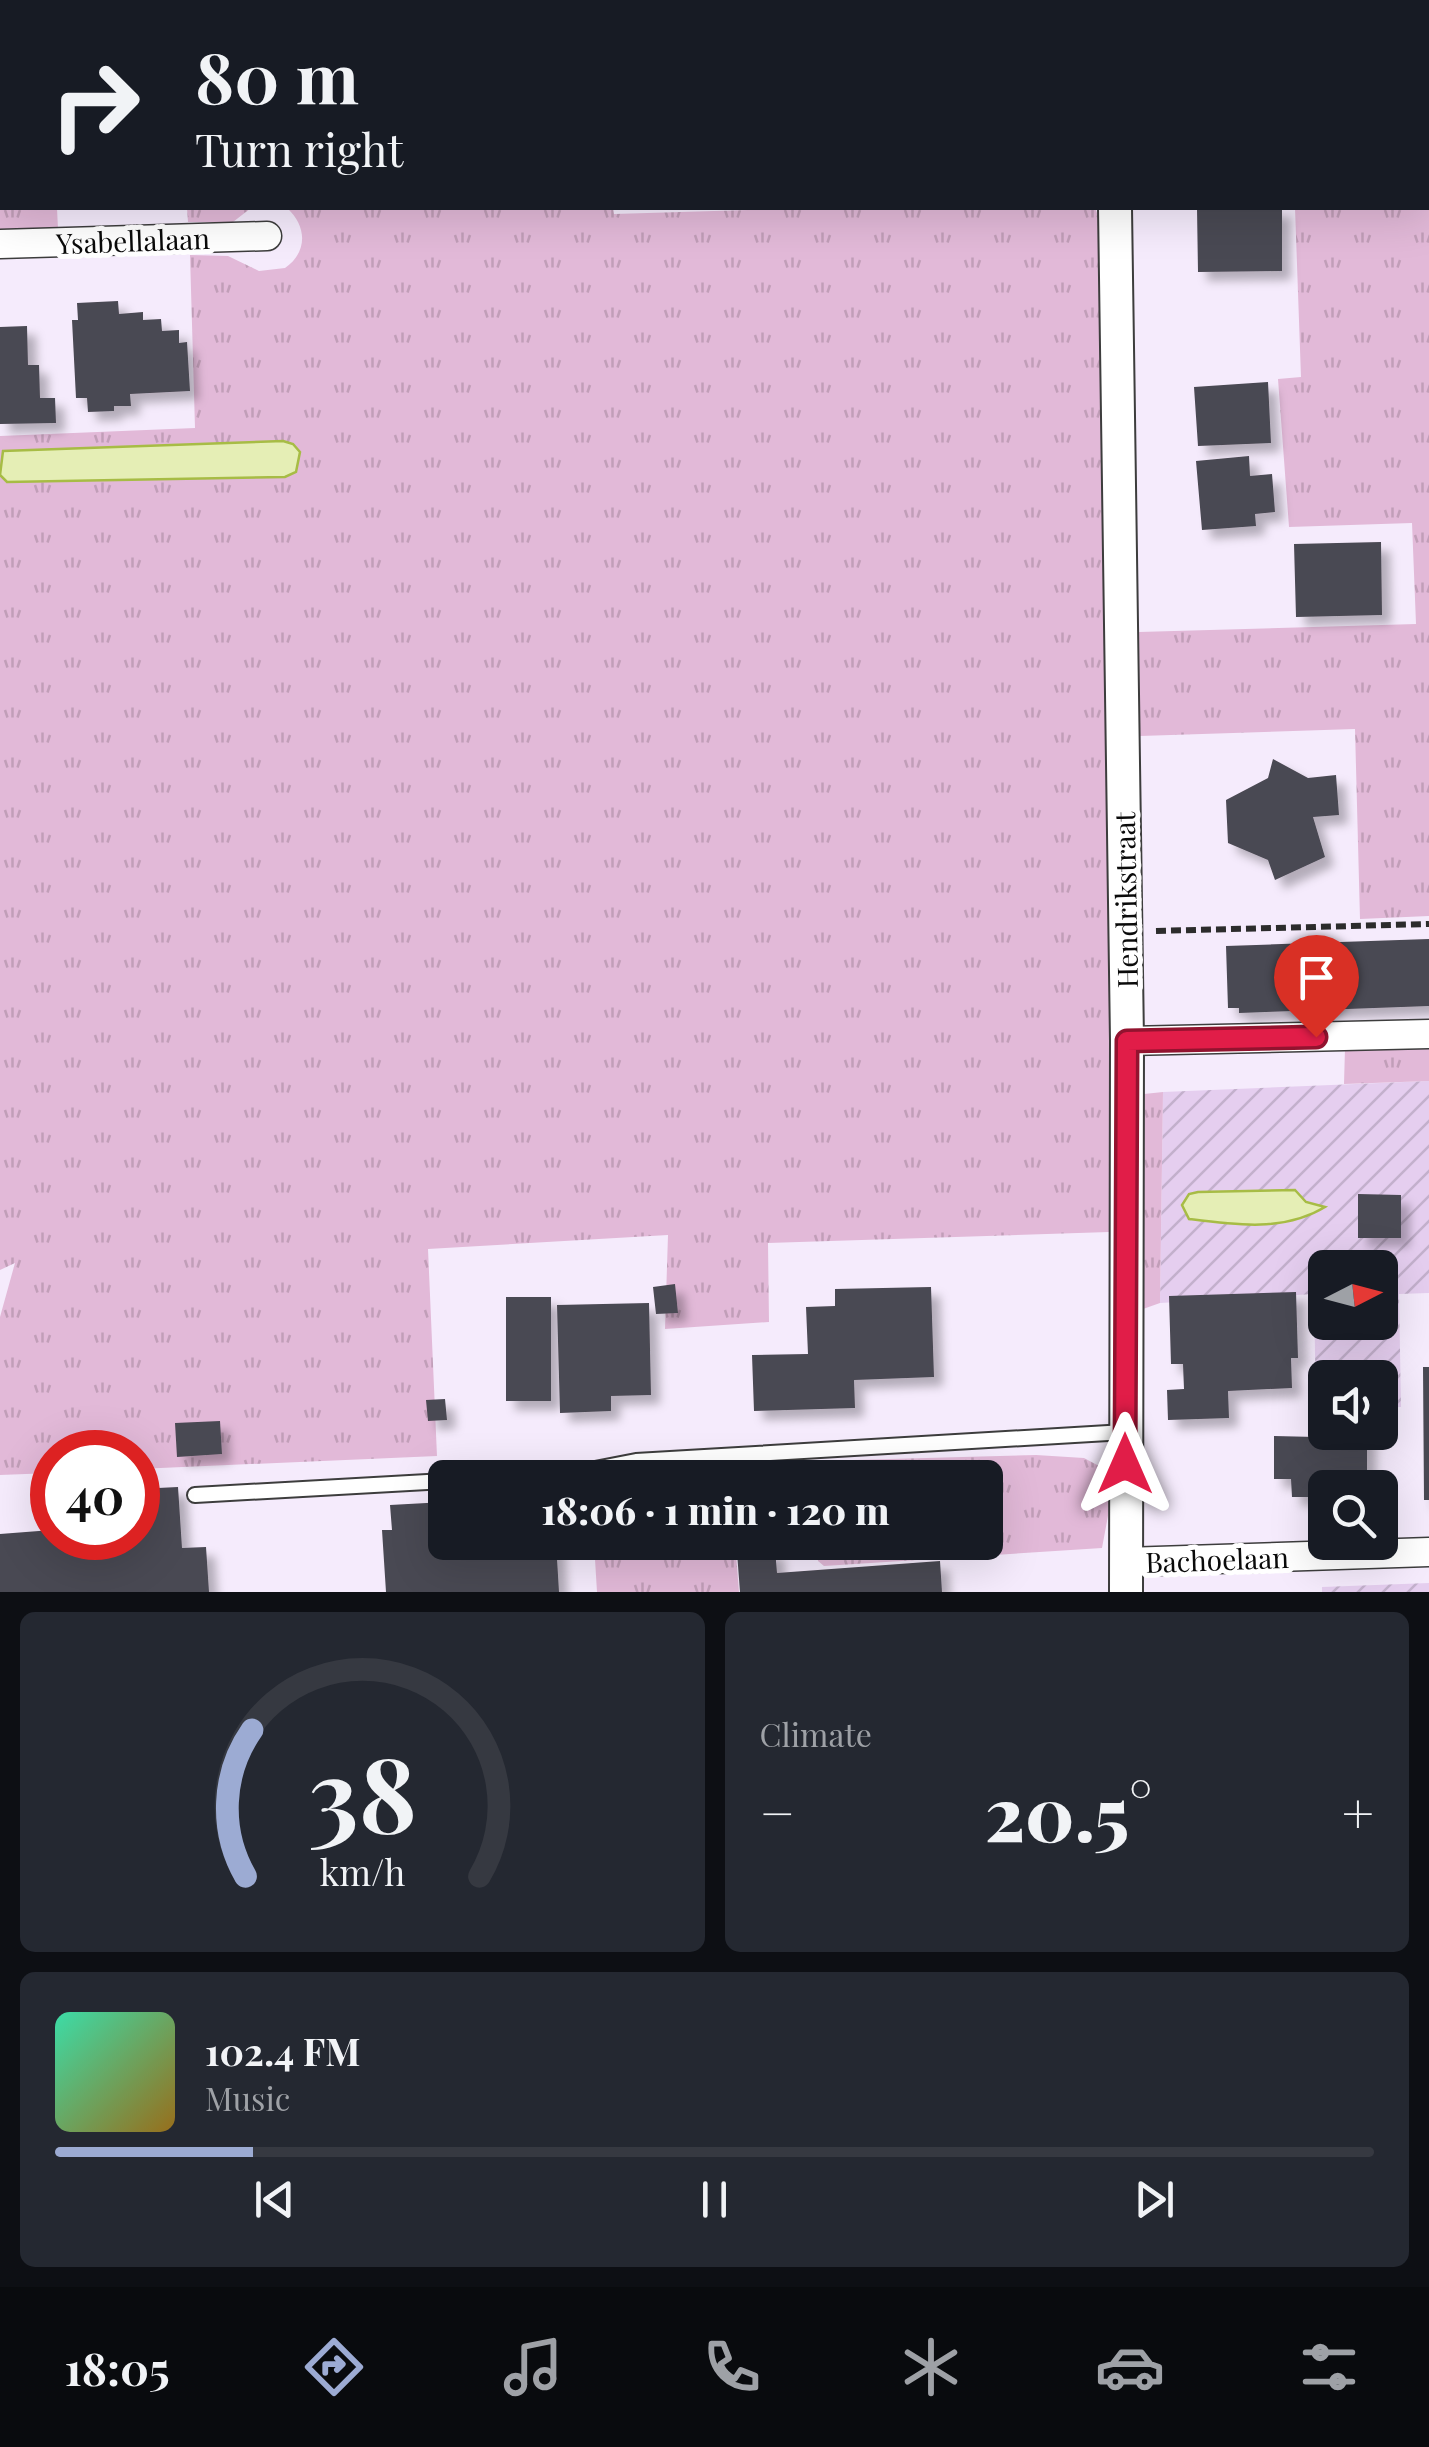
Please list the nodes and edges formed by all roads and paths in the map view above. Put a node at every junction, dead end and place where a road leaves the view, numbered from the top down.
1 (1115, 210) edge
2 (266, 236) dead end
3 (0, 244) edge
4 (1429, 924) edge
5 (1125, 931) junction
6 (1429, 1034) edge
7 (1127, 1041) junction
8 (1126, 1432) junction
9 (653, 1460) edge
10 (428, 1482) edge
11 (195, 1495) dead end
12 (1429, 1552) edge
13 (1125, 1577) edge

1 - 5 street, Hendrikstraat
2 - 3 street, Ysabellalaan
4 - 5 path
5 - 7 street, Hendrikstraat
6 - 7 street
7 - 8 street, Hendrikstraat
8 - 9 lane
8 - 13 street, Hendrikstraat
10 - 11 lane
12 - 13 street, Bachoelaan

